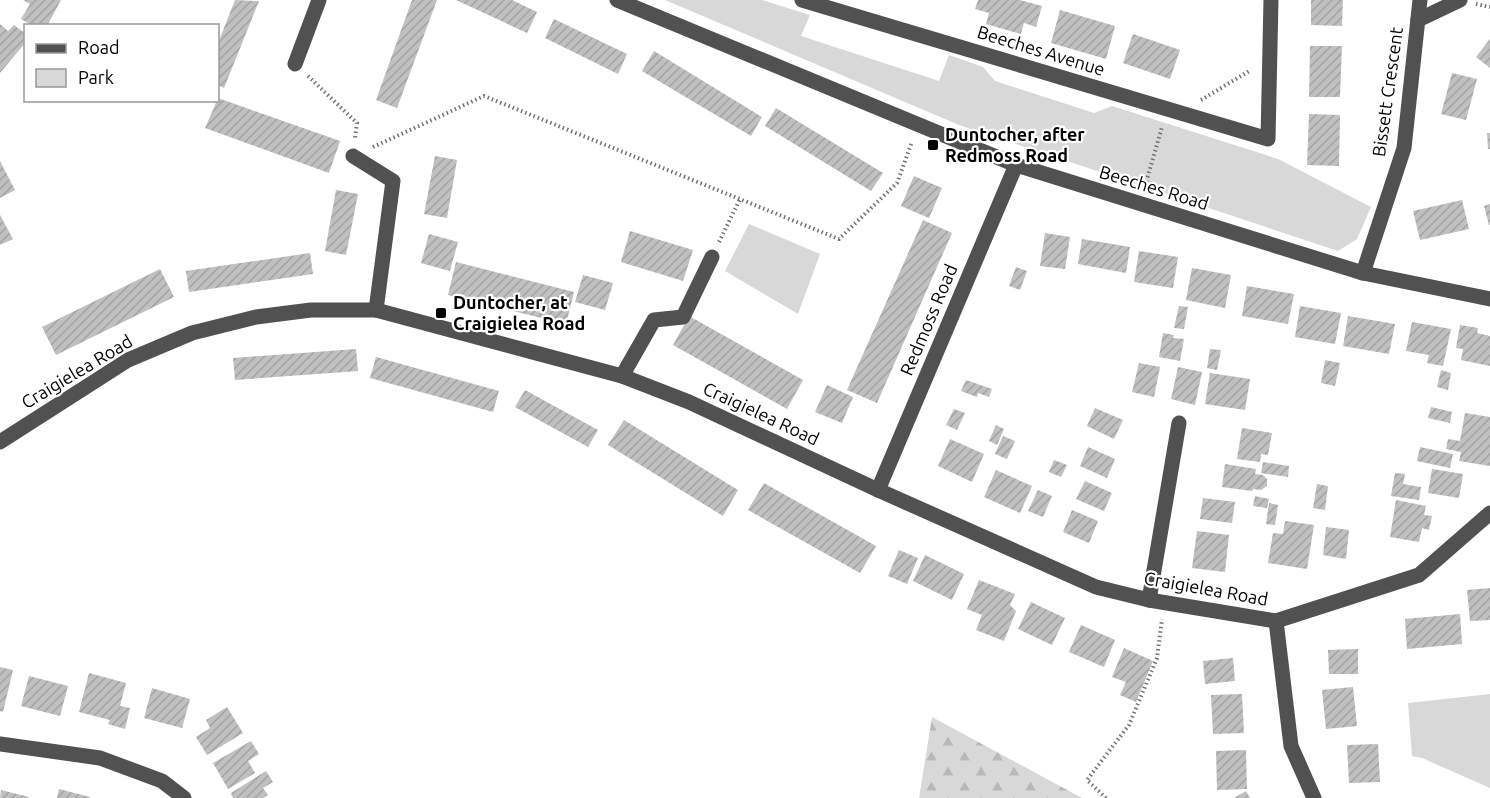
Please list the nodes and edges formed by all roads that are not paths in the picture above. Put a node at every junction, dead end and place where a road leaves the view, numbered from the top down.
1 (319, 0) edge
2 (617, 0) edge
3 (802, 0) edge
4 (1271, 0) edge
5 (1420, 0) edge
6 (1460, 0) edge
7 (639, 3) edge
8 (1418, 20) junction
9 (295, 64) road end
10 (353, 156) road end
11 (1016, 165) junction
12 (712, 257) road end
13 (1362, 273) junction
14 (1490, 299) edge
15 (376, 310) junction
16 (622, 376) junction
17 (1179, 423) dead end
18 (0, 442) edge
19 (878, 490) junction
20 (1490, 513) edge
21 (1157, 601) junction
22 (1276, 621) junction
23 (0, 744) edge
24 (184, 798) edge
25 (1314, 798) edge

1 - 9 street
2 - 7 street, Beeches Road
3 - 4 street, Beeches Avenue
5 - 8 street, Bissett Crescent
6 - 8 street, Bissett Crescent
7 - 11 street, Beeches Road
8 - 13 street, Bissett Crescent
10 - 15 street
11 - 13 street, Beeches Road
11 - 19 street, Redmoss Road
12 - 16 street
13 - 14 street, Beeches Road
15 - 16 street, Craigielea Road
15 - 18 street, Craigielea Road
16 - 19 street, Craigielea Road
17 - 21 street
19 - 21 street, Craigielea Road
20 - 22 street, Craigielea Road
21 - 22 street, Craigielea Road
22 - 25 street
23 - 24 street

